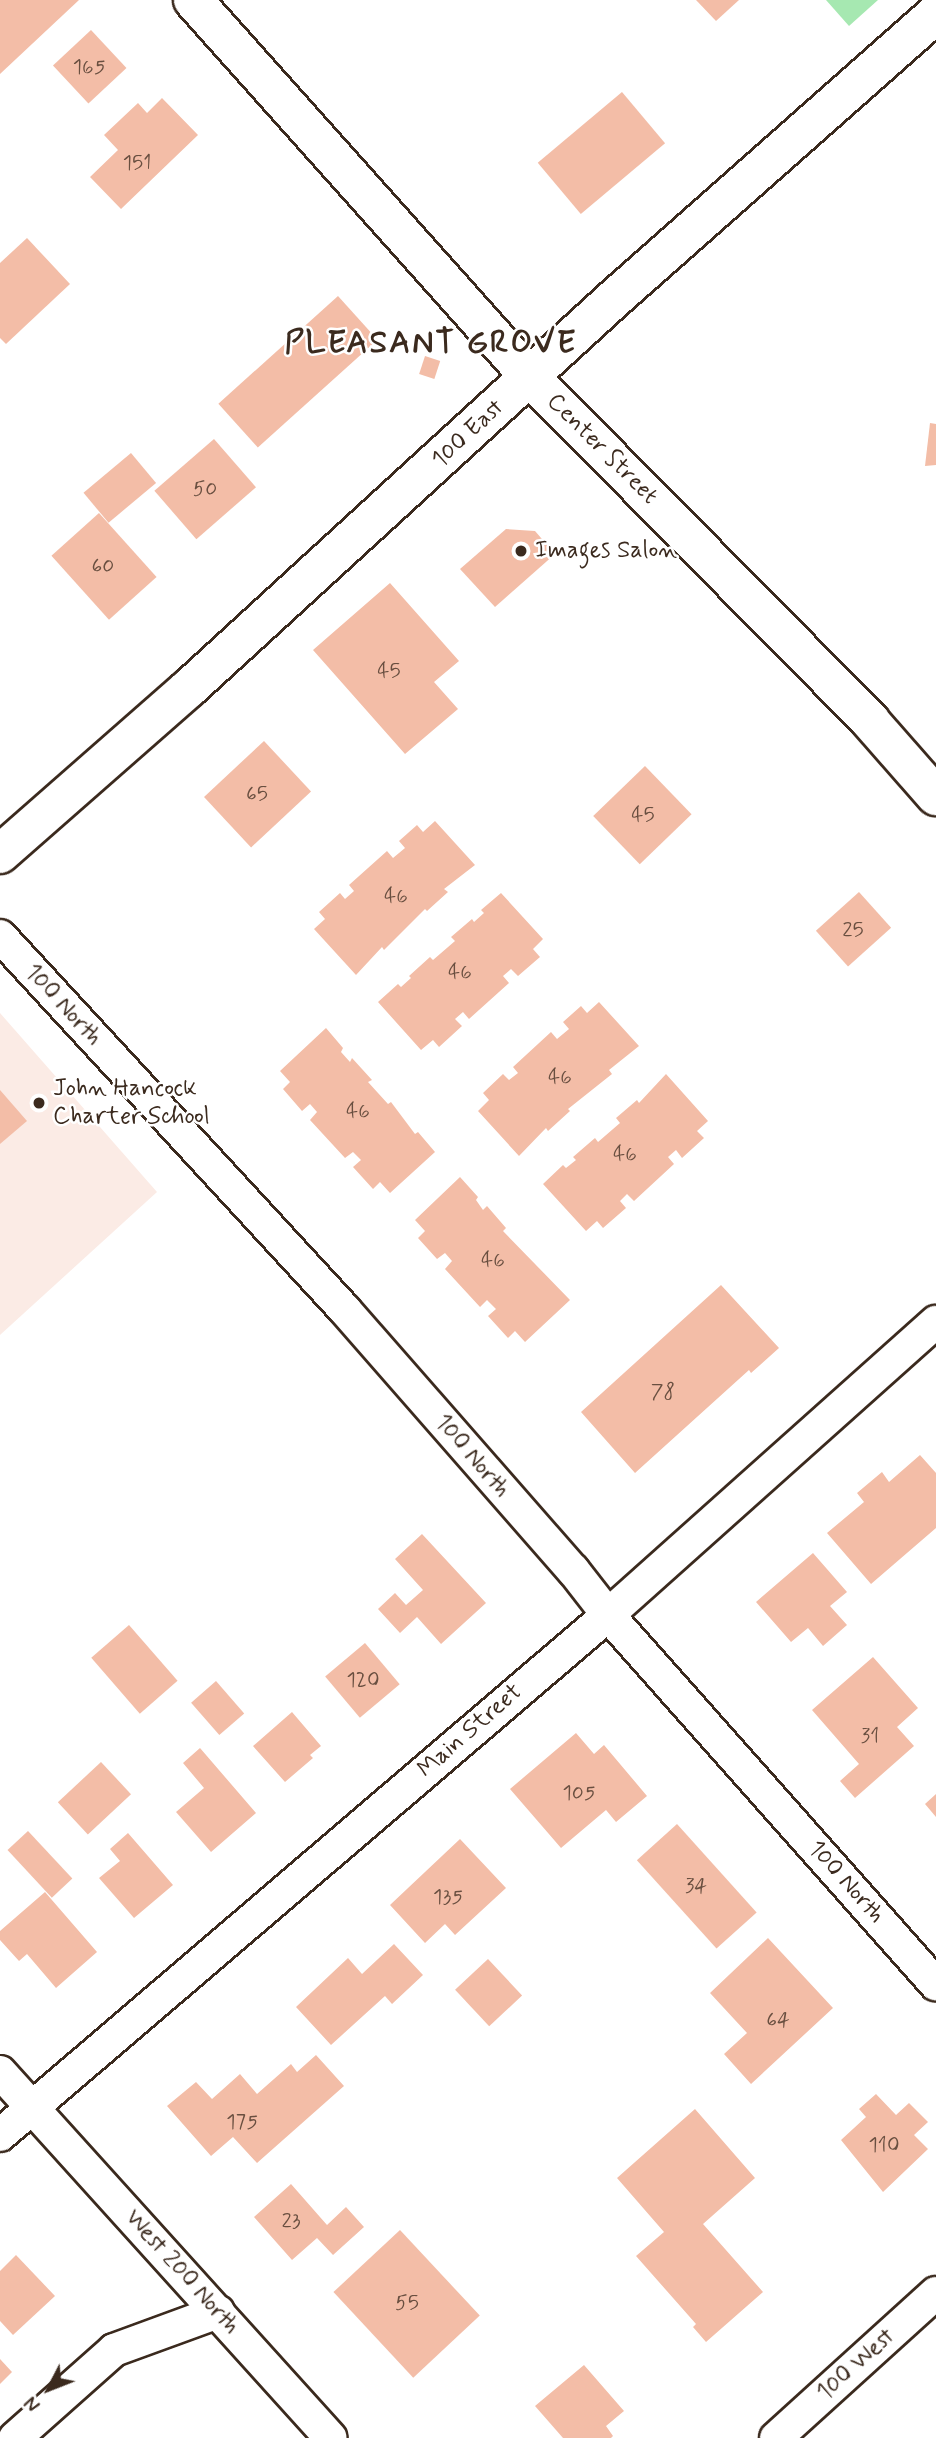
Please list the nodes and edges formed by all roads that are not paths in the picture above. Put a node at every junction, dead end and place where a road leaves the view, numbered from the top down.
1 (193, 0) edge
2 (936, 14) edge
3 (530, 377) junction
4 (936, 796) edge
5 (0, 854) edge
6 (0, 936) edge
7 (936, 1322) edge
8 (608, 1615) junction
9 (936, 1984) edge
10 (0, 2072) edge
11 (32, 2107) junction
12 (0, 2135) edge
13 (936, 2293) edge
14 (218, 2312) junction
15 (15, 2438) edge
16 (331, 2438) edge
17 (776, 2438) edge

1 - 3 main road, Center Street
2 - 3 main road, 100 East
3 - 4 main road, Center Street
3 - 5 main road, 100 East
6 - 8 street, 100 North
7 - 8 street, Main Street
8 - 9 street, 100 North
8 - 11 street, Main Street
10 - 11 street, West 200 North
11 - 12 street, Main Street
11 - 14 street, West 200 North
13 - 17 street, 100 West
14 - 15 street
14 - 16 street, West 200 North

